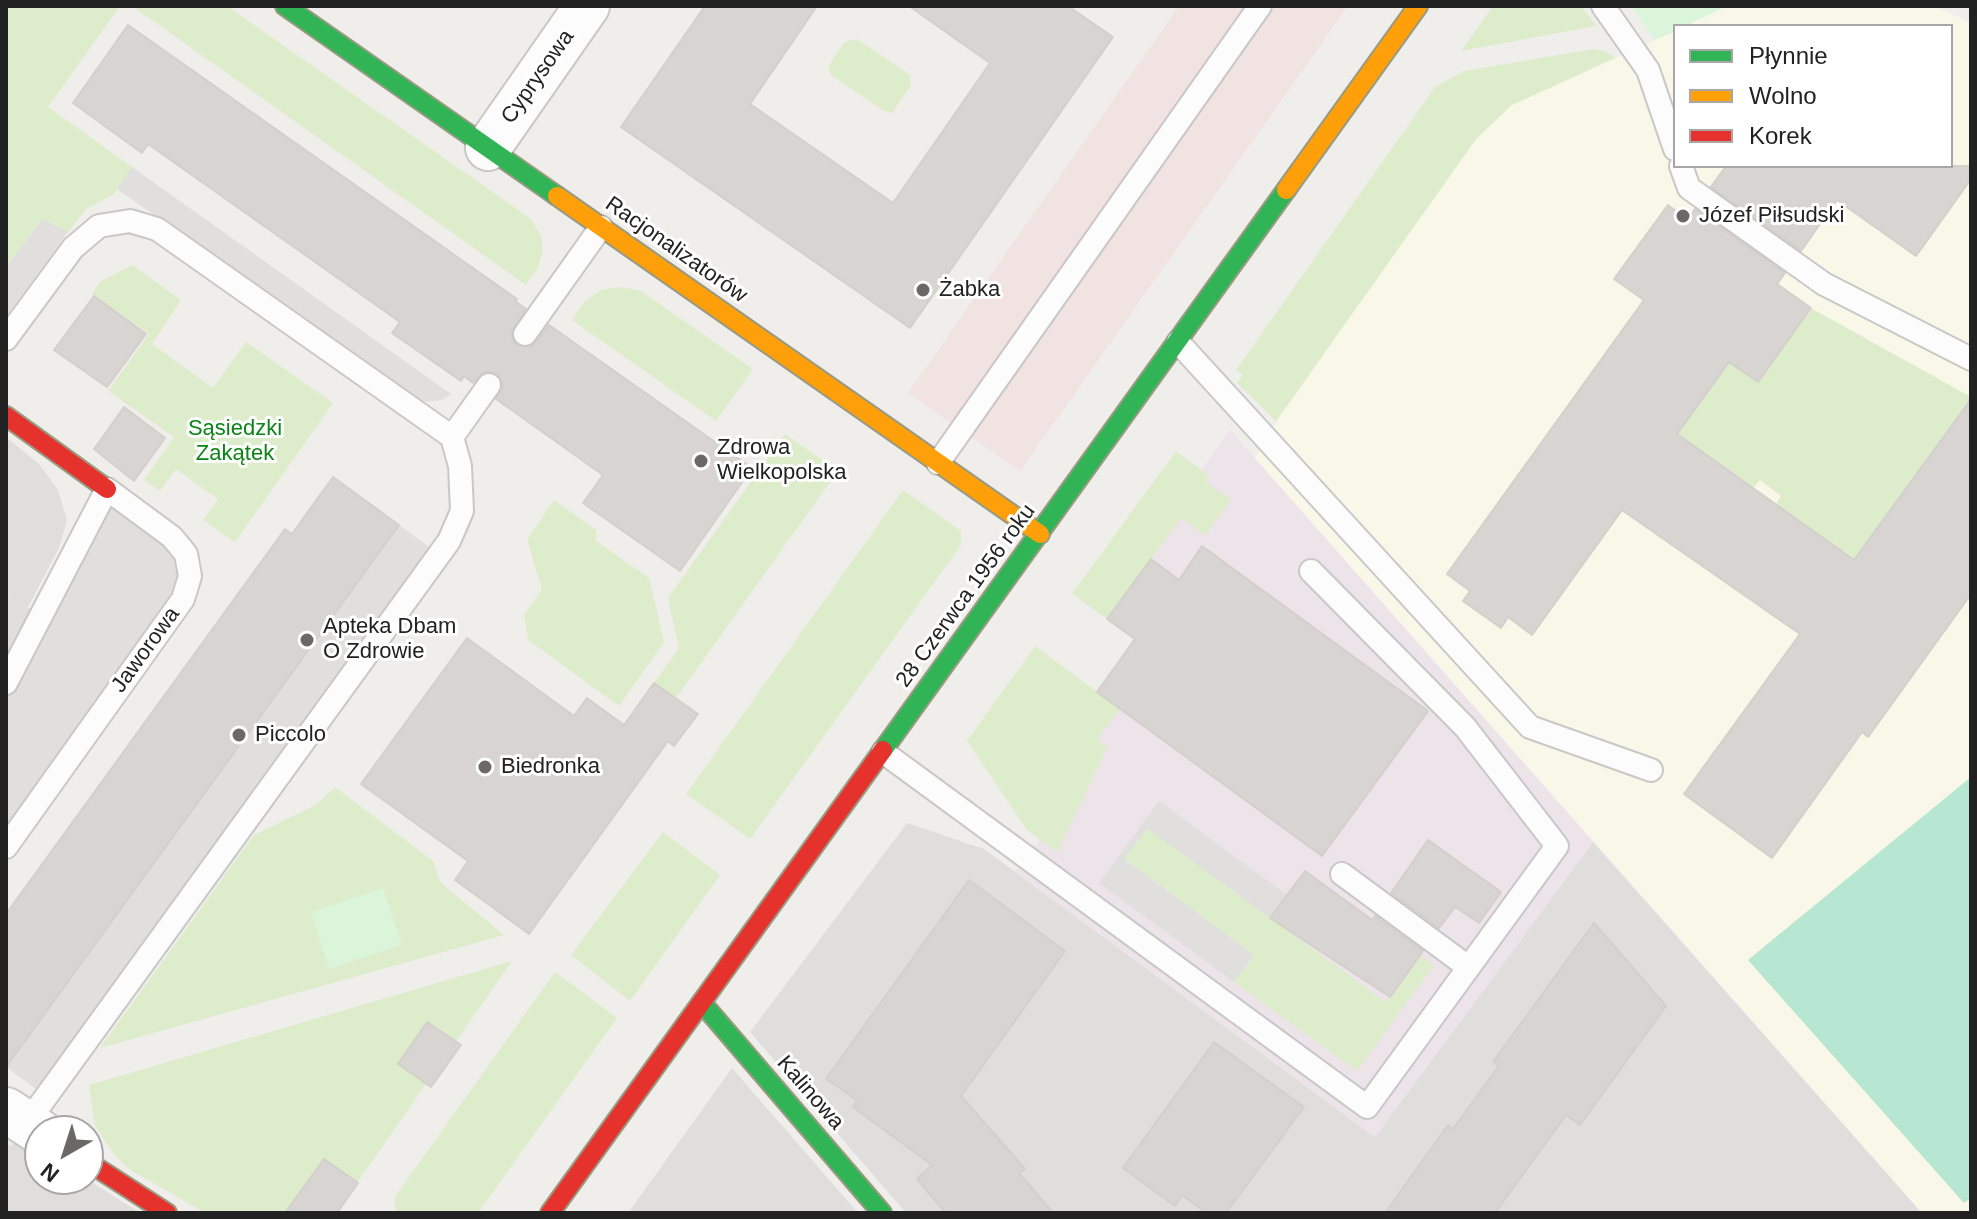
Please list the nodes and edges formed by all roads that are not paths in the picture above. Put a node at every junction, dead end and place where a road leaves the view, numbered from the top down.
1 (587, 6) edge
2 (1260, 6) edge
3 (1418, 6) edge
4 (1603, 6) edge
5 (304, 11) edge
6 (1673, 143) edge
7 (488, 148) junction
8 (1682, 168) edge
9 (601, 227) junction
10 (525, 334) dead end
11 (6, 339) edge
12 (1178, 342) junction
13 (1971, 359) edge
14 (489, 385) dead end
15 (6, 416) edge
16 (452, 437) junction
17 (938, 463) junction
18 (107, 489) junction
19 (1040, 534) junction
20 (1311, 571) dead end
21 (6, 683) edge
22 (883, 752) junction
23 (1651, 770) dead end
24 (6, 847) edge
25 (1342, 874) dead end
26 (1468, 967) junction
27 (702, 1003) junction
28 (29, 1115) edge
29 (104, 1172) edge
30 (167, 1213) edge
31 (550, 1213) edge
32 (882, 1213) edge

1 - 7 street, Cyprysowa
2 - 17 lane
3 - 12 street, 28 Czerwca 1956 roku
4 - 6 lane
5 - 7 street, Racjonalizatorów
7 - 9 street, Racjonalizatorów
8 - 13 lane
9 - 10 lane
9 - 17 street, Racjonalizatorów
11 - 16 lane
12 - 19 street, 28 Czerwca 1956 roku
12 - 23 lane
14 - 16 lane
15 - 18 street, Jaworowa
16 - 28 lane
17 - 19 street, Racjonalizatorów
18 - 21 lane
18 - 24 lane, Jaworowa
19 - 22 street, 28 Czerwca 1956 roku
20 - 26 lane
22 - 26 lane
22 - 27 street, 28 Czerwca 1956 roku
25 - 26 lane
27 - 31 street, 28 Czerwca 1956 roku
27 - 32 street, Kalinowa
29 - 30 street

